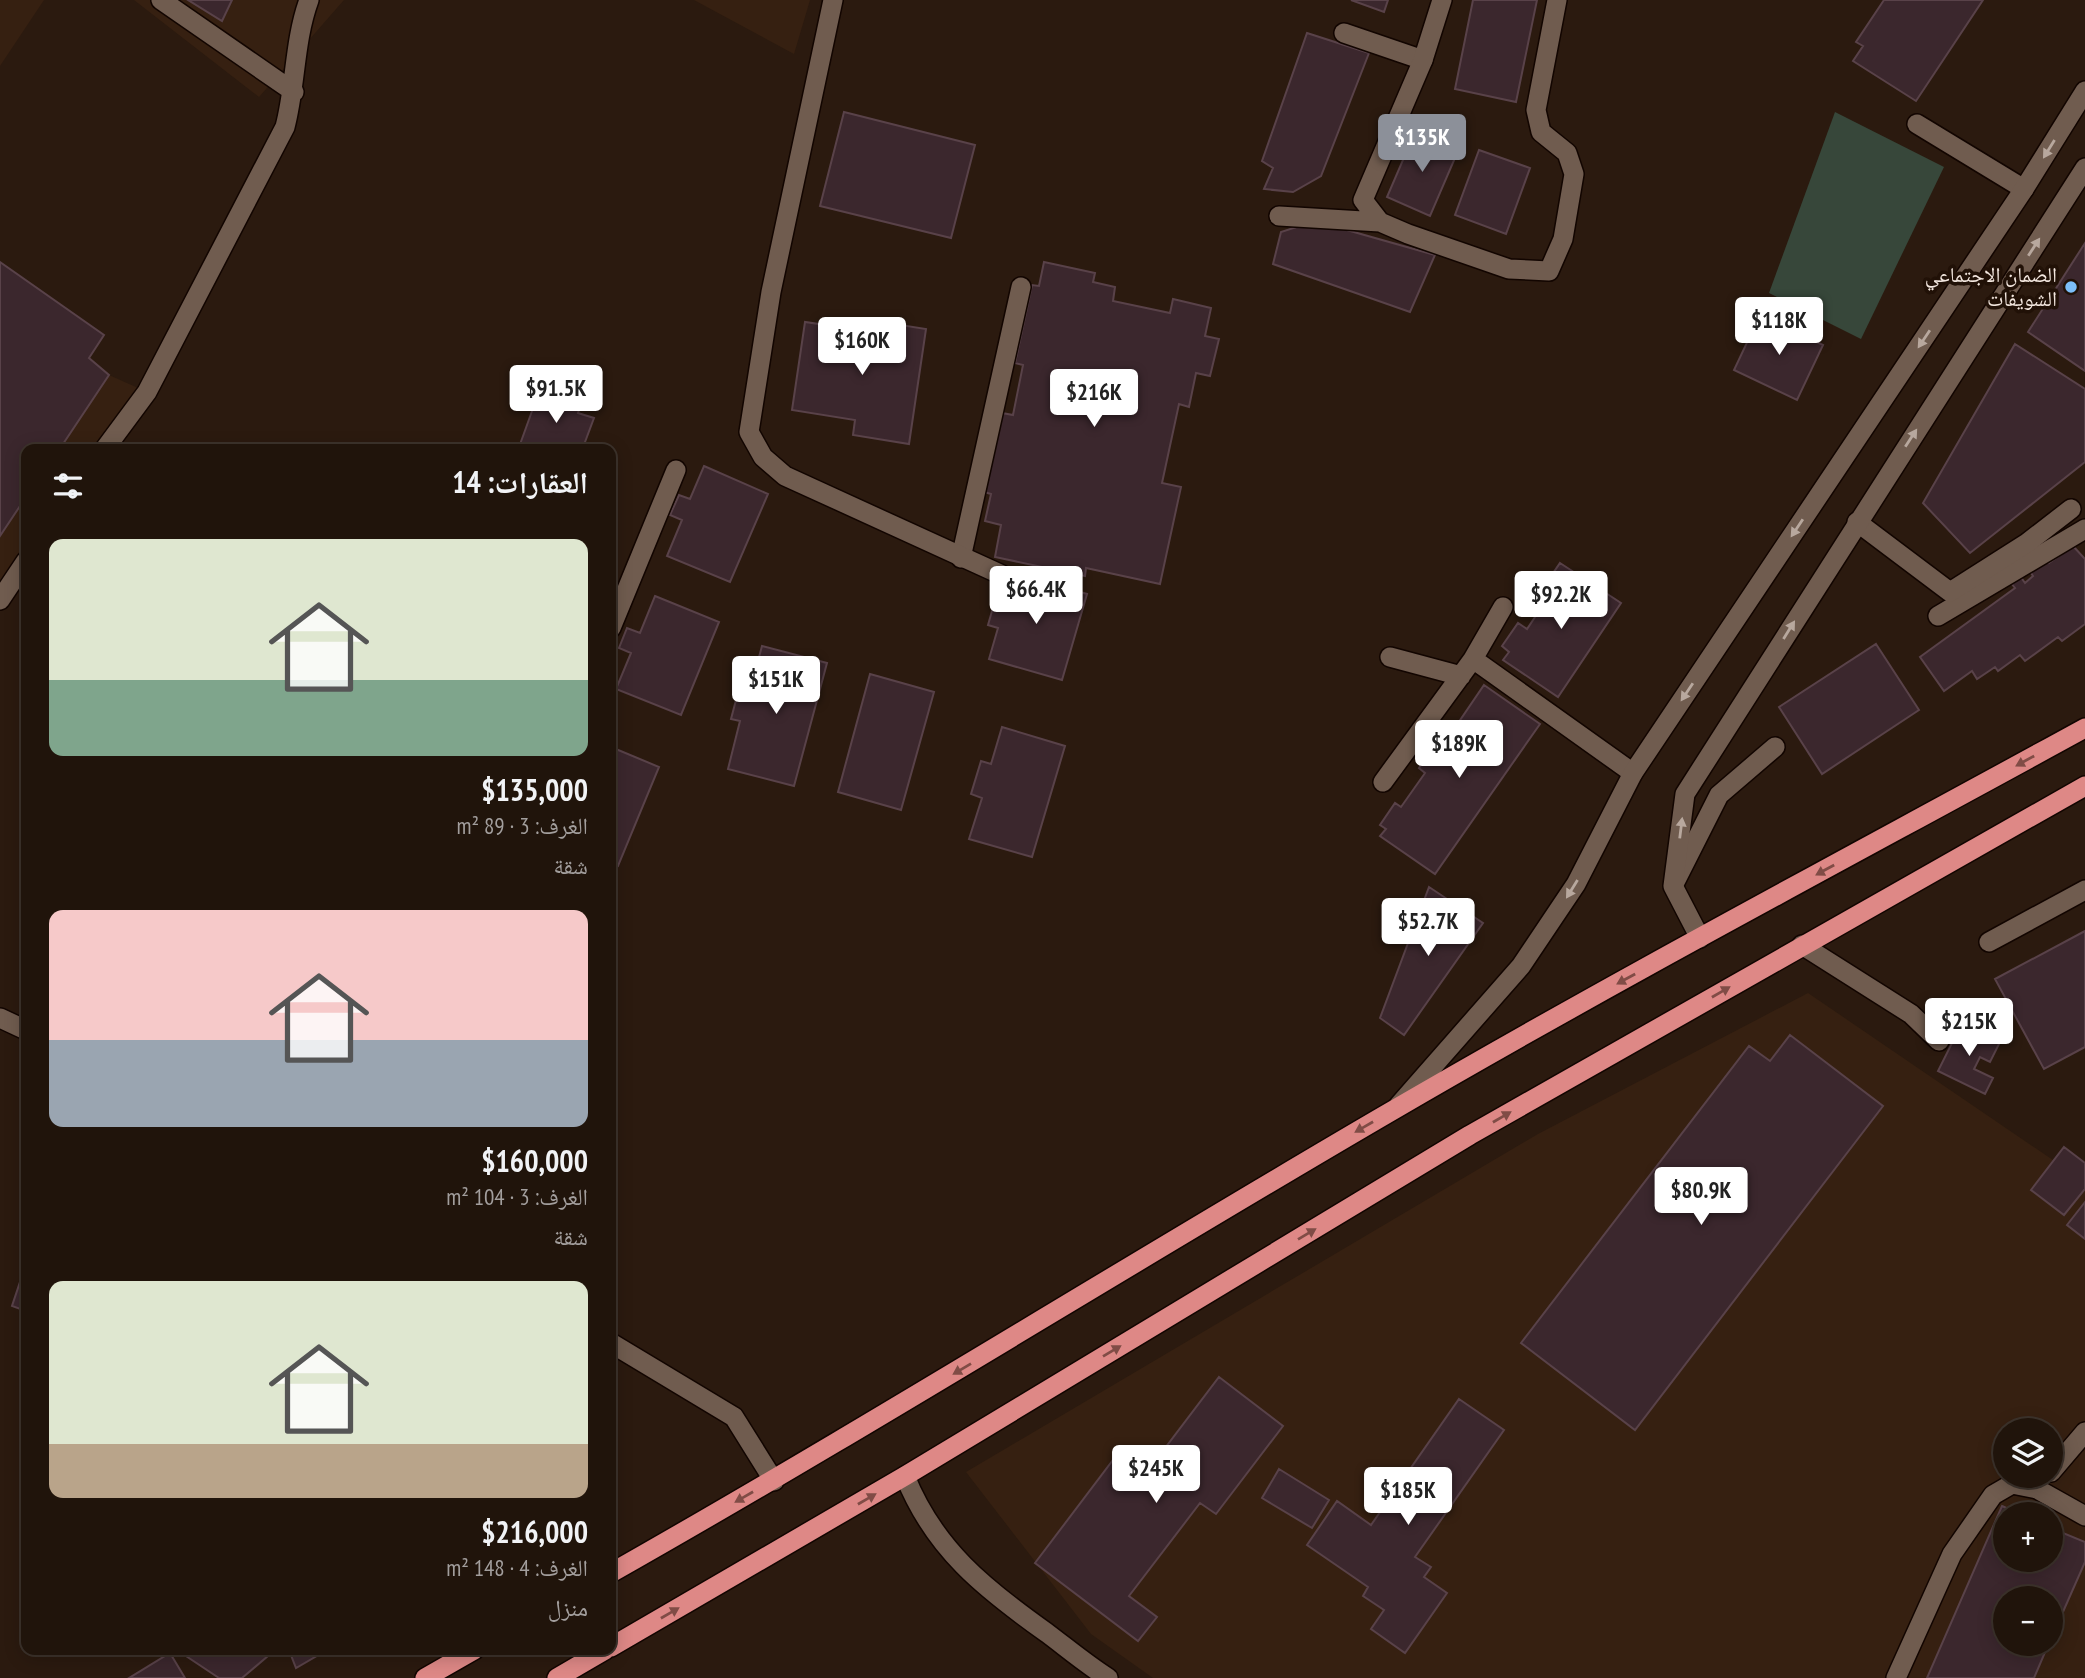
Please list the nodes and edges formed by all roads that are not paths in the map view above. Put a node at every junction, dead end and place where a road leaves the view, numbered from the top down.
1 (161, 0) edge
2 (309, 0) edge
3 (833, 0) edge
4 (1442, 0) edge
5 (1557, 0) edge
6 (1344, 33) dead end
7 (1423, 60) junction
8 (2085, 91) edge
9 (294, 92) junction
10 (1917, 124) dead end
11 (2085, 168) edge
12 (2024, 189) junction
13 (1279, 216) dead end
14 (1380, 222) junction
15 (1021, 288) dead end
16 (109, 444) edge
17 (676, 470) dead end
18 (2071, 509) dead end
19 (1857, 522) junction
20 (2085, 529) edge
21 (961, 558) junction
22 (21, 568) edge
23 (1002, 575) dead end
24 (0, 600) edge
25 (1503, 607) dead end
26 (616, 616) edge
27 (1938, 616) dead end
28 (1390, 657) dead end
29 (1473, 659) junction
30 (1461, 676) junction
31 (2085, 728) edge
32 (1775, 747) dead end
33 (1633, 773) junction
34 (1383, 782) dead end
35 (2085, 786) edge
36 (1673, 886) junction
37 (2085, 890) edge
38 (1700, 938) junction
39 (1989, 942) dead end
40 (1802, 945) junction
41 (0, 1018) edge
42 (21, 1028) edge
43 (1939, 1041) dead end
44 (1396, 1108) junction
45 (616, 1346) edge
46 (2085, 1432) edge
47 (2063, 1458) edge
48 (905, 1476) junction
49 (774, 1481) junction
50 (2005, 1488) edge
51 (2055, 1488) edge
52 (2085, 1516) edge
53 (616, 1570) edge
54 (616, 1644) edge
55 (465, 1655) edge
56 (596, 1655) edge
57 (425, 1678) edge
58 (557, 1678) edge
59 (1108, 1678) edge
60 (1896, 1678) edge

1 - 9 street
2 - 9 street
3 - 21 street
4 - 7 street
5 - 14 street
6 - 7 street
7 - 14 street
8 -> 12 street
9 - 16 street
10 - 12 street
19 -> 11 street
12 -> 33 street
13 - 14 street
15 - 21 street
17 - 26 street
18 - 19 street
36 -> 19 street
20 - 27 street
21 - 23 street
22 - 24 street
25 - 29 street
28 - 30 street
29 - 30 street
29 - 33 street
30 - 34 street
31 -> 38 highway
32 - 36 street
33 -> 44 street
35 - 40 highway
36 - 38 street
37 - 39 street
38 -> 44 highway
40 - 43 street
48 -> 40 highway
41 - 42 street
44 -> 49 highway
45 - 49 street
46 - 47 street
54 -> 48 highway
48 - 59 street
49 -> 53 highway
50 - 60 street
51 - 52 street
55 - 57 highway
56 - 58 highway

